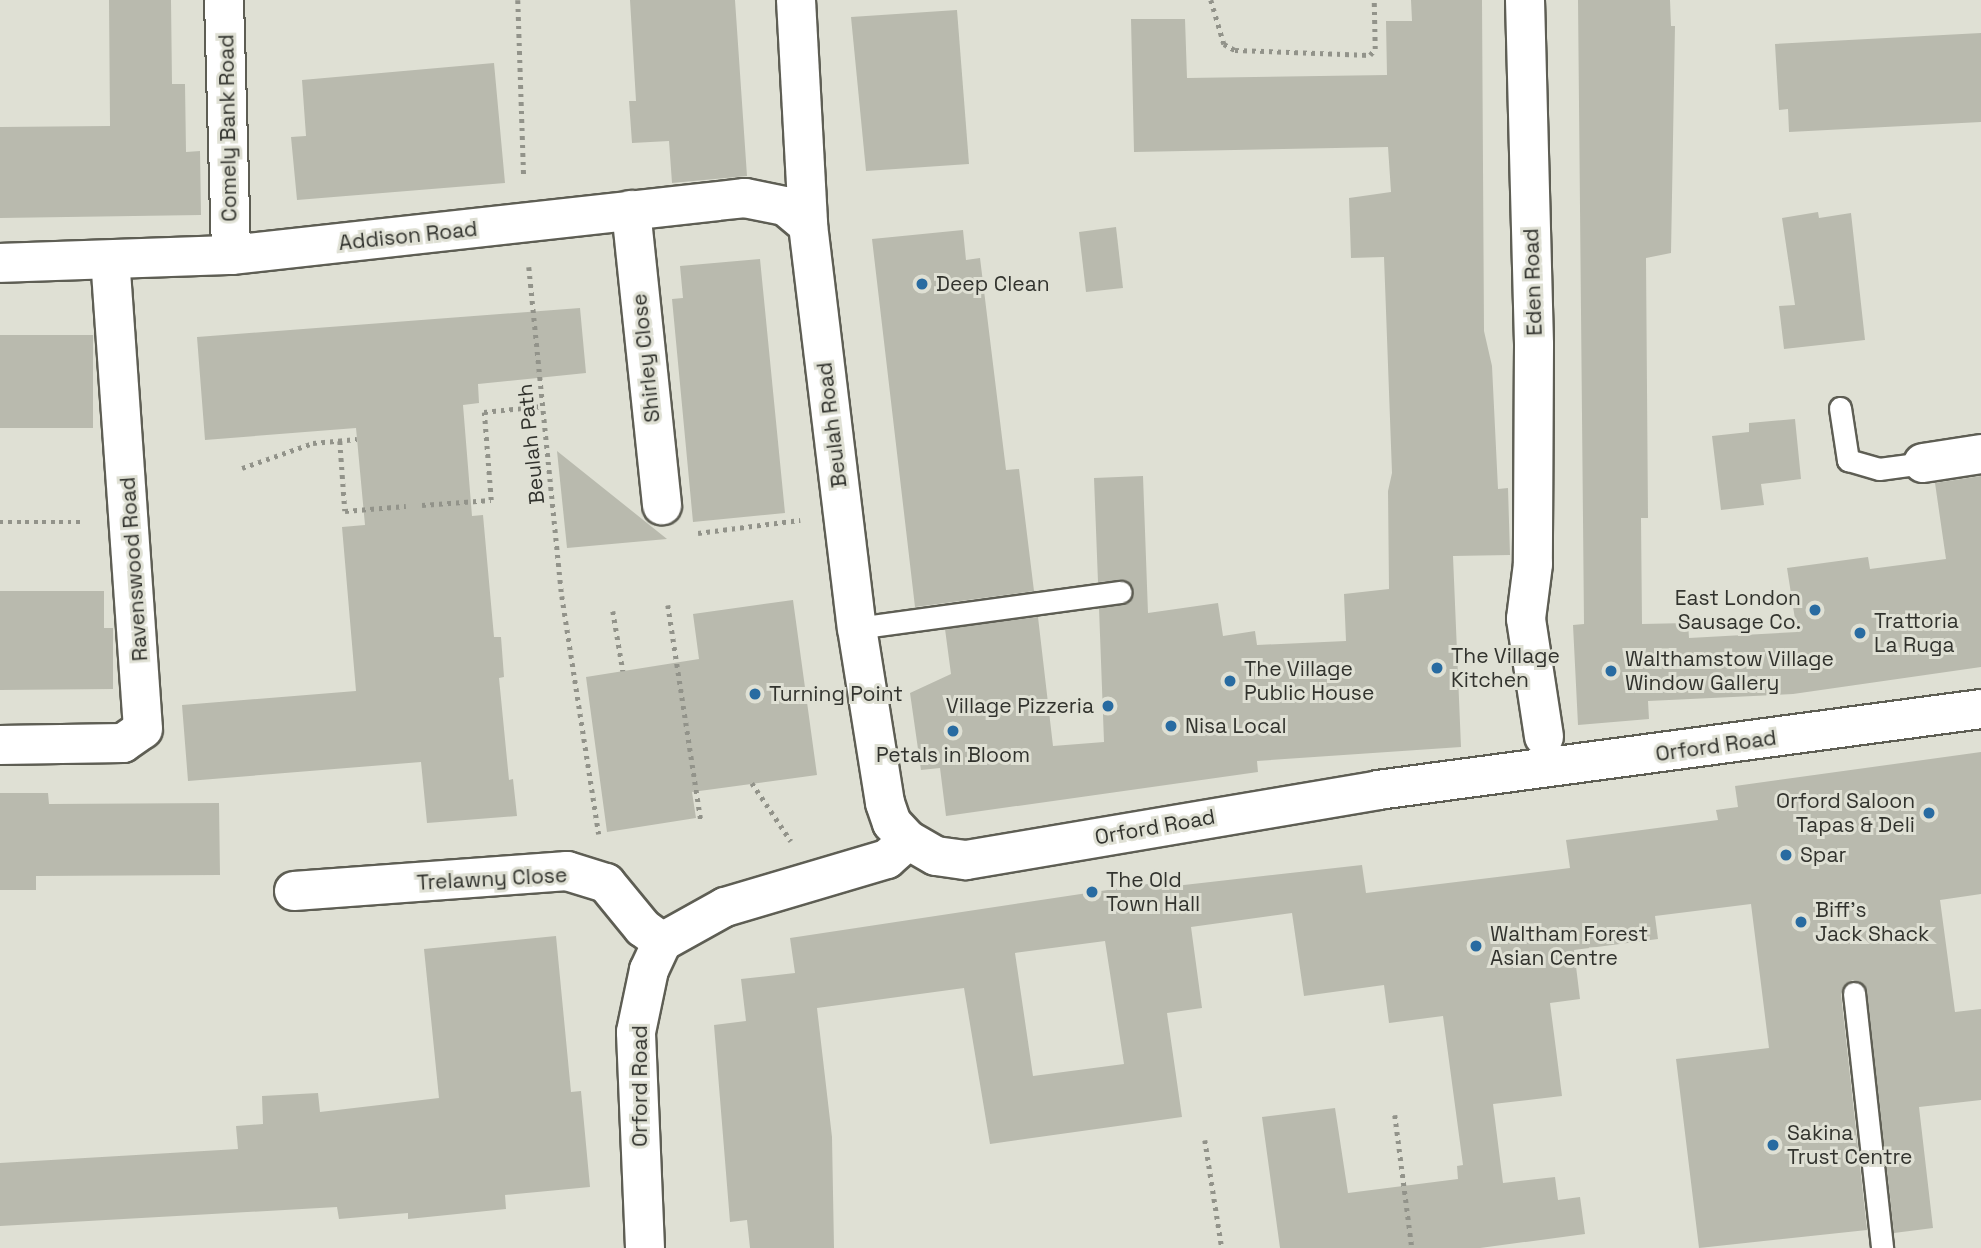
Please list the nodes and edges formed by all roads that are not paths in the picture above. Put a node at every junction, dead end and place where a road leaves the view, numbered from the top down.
1 (224, 0) edge
2 (796, 0) edge
3 (1525, 0) edge
4 (631, 210) junction
5 (808, 225) junction
6 (231, 256) junction
7 (110, 261) junction
8 (0, 263) edge
9 (1840, 408) dead end
10 (1981, 454) edge
11 (1923, 463) joint
12 (662, 505) road end
13 (1121, 592) dead end
14 (857, 628) junction
15 (1981, 709) edge
16 (1544, 737) dead end
17 (0, 745) edge
18 (908, 840) junction
19 (294, 891) dead end
20 (662, 942) junction
21 (1854, 993) dead end
22 (645, 1248) edge
23 (1882, 1248) edge

1 - 6 street, Comely Bank Road
2 - 5 street, Beulah Road
3 - 16 street, Eden Road
4 - 5 street, Addison Road
4 - 6 street, Addison Road
4 - 12 street, Shirley Close
5 - 14 street, Beulah Road
6 - 7 street, Addison Road
7 - 8 street, Addison Road
7 - 17 street, Ravenswood Road
9 - 11 lane
10 - 11 street
13 - 14 lane
14 - 18 street, Beulah Road
15 - 18 street, Orford Road
18 - 20 street
19 - 20 street, Trelawny Close
20 - 22 street, Orford Road
21 - 23 lane

